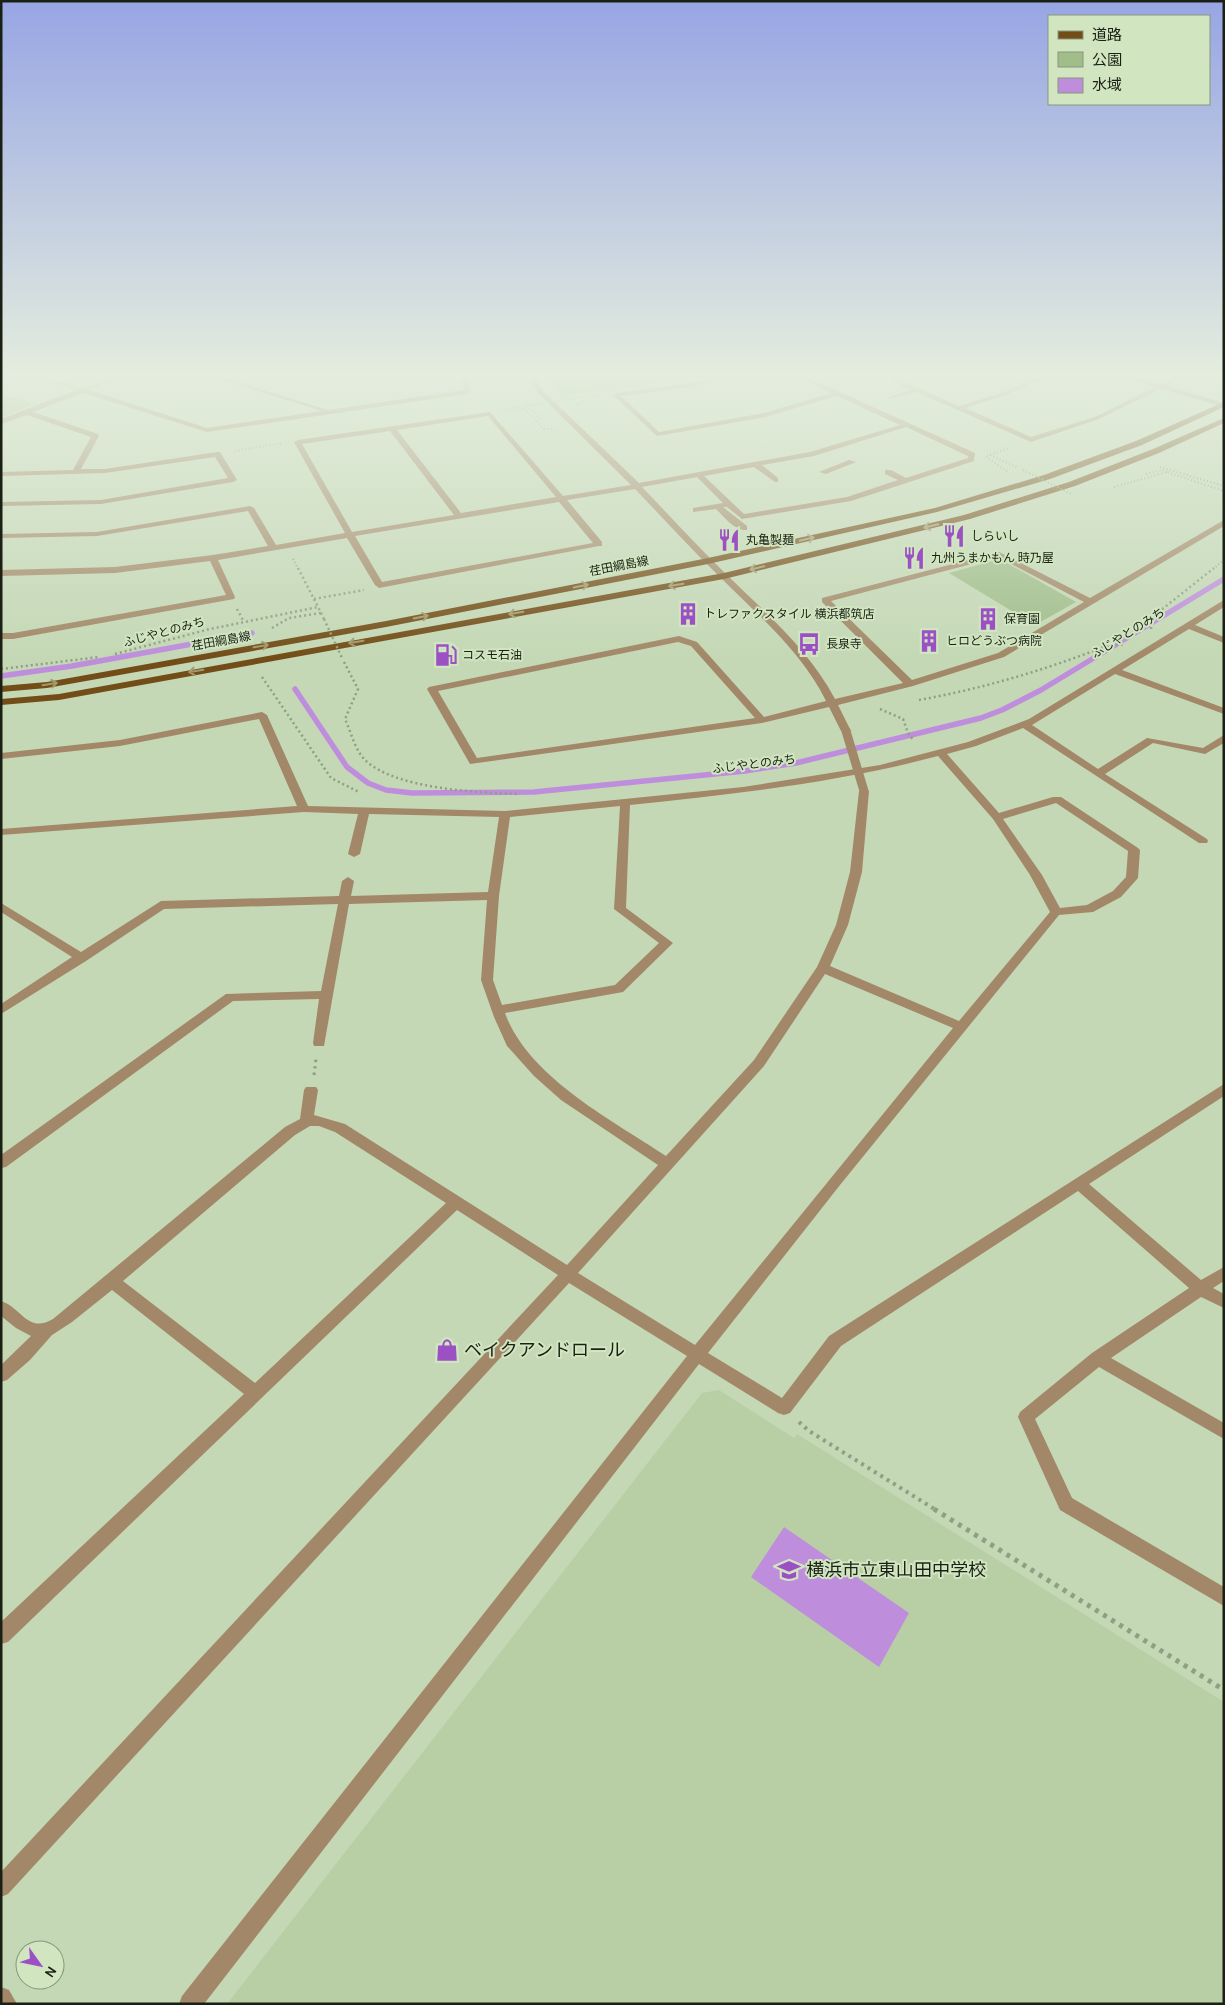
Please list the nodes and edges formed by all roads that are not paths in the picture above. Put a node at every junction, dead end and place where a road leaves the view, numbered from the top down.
1 (108, 471) edge
2 (227, 471) edge
3 (313, 471) edge
4 (424, 471) edge
5 (538, 471) edge
6 (621, 471) edge
7 (725, 471) edge
8 (764, 471) edge
9 (944, 471) edge
10 (1064, 471) edge
11 (1106, 471) edge
12 (76, 472) joint
13 (888, 472) dead end
14 (1, 474) edge
15 (699, 475) junction
16 (775, 480) dead end
17 (906, 481) junction
18 (637, 486) junction
19 (562, 498) junction
20 (1, 504) edge
21 (729, 504) junction
22 (717, 506) junction
23 (696, 510) dead end
24 (459, 516) junction
25 (1224, 522) edge
26 (744, 528) dead end
27 (350, 534) junction
28 (1, 536) edge
29 (273, 548) junction
30 (213, 558) junction
31 (708, 561) junction
32 (1, 573) edge
33 (724, 576) junction
34 (1090, 602) junction
35 (1224, 603) edge
36 (1188, 625) junction
37 (1, 636) edge
38 (1224, 640) edge
39 (1114, 670) junction
40 (910, 684) junction
41 (1, 689) edge
42 (1, 702) edge
43 (832, 703) junction
44 (1224, 711) edge
45 (762, 720) junction
46 (1024, 724) junction
47 (1224, 738) edge
48 (940, 752) junction
49 (1, 756) edge
50 (1098, 774) junction
51 (625, 803) junction
52 (304, 809) junction
53 (364, 811) junction
54 (505, 814) junction
55 (997, 817) junction
56 (1, 832) edge
57 (1203, 841) dead end
58 (354, 854) dead end
59 (348, 881) dead end
60 (493, 896) junction
61 (344, 900) junction
62 (1, 907) edge
63 (1056, 912) junction
64 (82, 958) junction
65 (823, 968) junction
66 (326, 995) junction
67 (1, 1010) edge
68 (499, 1010) junction
69 (960, 1026) junction
70 (319, 1043) road end
71 (1224, 1089) edge
72 (311, 1090) road end
73 (307, 1120) junction
74 (1, 1163) edge
75 (667, 1164) junction
76 (1079, 1184) junction
77 (455, 1202) junction
78 (1224, 1273) edge
79 (568, 1274) junction
80 (112, 1281) junction
81 (1200, 1289) junction
82 (1224, 1302) edge
83 (1, 1306) edge
84 (46, 1330) junction
85 (698, 1355) junction
86 (1098, 1358) junction
87 (1, 1374) edge
88 (256, 1393) junction
89 (1224, 1432) edge
90 (1224, 1597) edge
91 (1, 1635) edge
92 (1, 1887) edge
93 (1, 1998) edge
94 (6, 2004) edge
95 (190, 2004) edge

1 - 12 street
2 - 20 street
3 - 27 street
4 - 24 street
5 - 19 street
6 - 18 street
7 - 15 street
8 - 16 street
9 - 17 street
31 -> 10 main road, 荏田綱島線
11 -> 33 main road, 荏田綱島線
12 - 14 street
13 - 17 street
15 - 18 street
15 - 21 street
17 - 21 street
18 - 19 street
18 - 31 street
19 - 24 street
19 - 27 street
21 - 22 street
22 - 23 street
22 - 26 street
24 - 27 street
25 - 34 street
27 - 29 street
28 - 29 street
29 - 30 street
30 - 32 street
30 - 37 street
31 - 33 street
41 -> 31 main road, 荏田綱島線
33 -> 42 main road, 荏田綱島線
33 - 43 street
34 - 40 street
34 - 40 street
35 - 36 street
36 - 38 street
36 - 39 street
39 - 44 street
39 - 46 street
40 - 43 street
43 - 45 street
43 - 65 street, bridge
45 - 45 street
46 - 48 street
46 - 50 street
47 - 50 street
48 - 51 street
48 - 55 street
49 - 52 street
50 - 57 street
51 - 54 street
51 - 68 street
52 - 53 street
52 - 56 street
53 - 54 street
53 - 58 street
54 - 60 street
55 - 63 street
55 - 63 street
59 - 61 street
60 - 61 street
60 - 68 street
61 - 64 street
61 - 66 street
62 - 64 street
63 - 69 street
64 - 67 street
65 - 69 street
65 - 75 street
66 - 70 street
66 - 74 street
68 - 75 street
69 - 85 street
71 - 76 street
72 - 73 street
73 - 77 street
73 - 80 street
75 - 79 street
76 - 81 street
76 - 85 street
77 - 79 street
77 - 88 street
78 - 81 street
79 - 85 street
79 - 92 street
80 - 84 street
80 - 88 street
81 - 82 street
81 - 86 street
83 - 84 street
84 - 87 street
85 - 95 street
86 - 89 street
86 - 90 street
88 - 91 street
93 - 94 street

